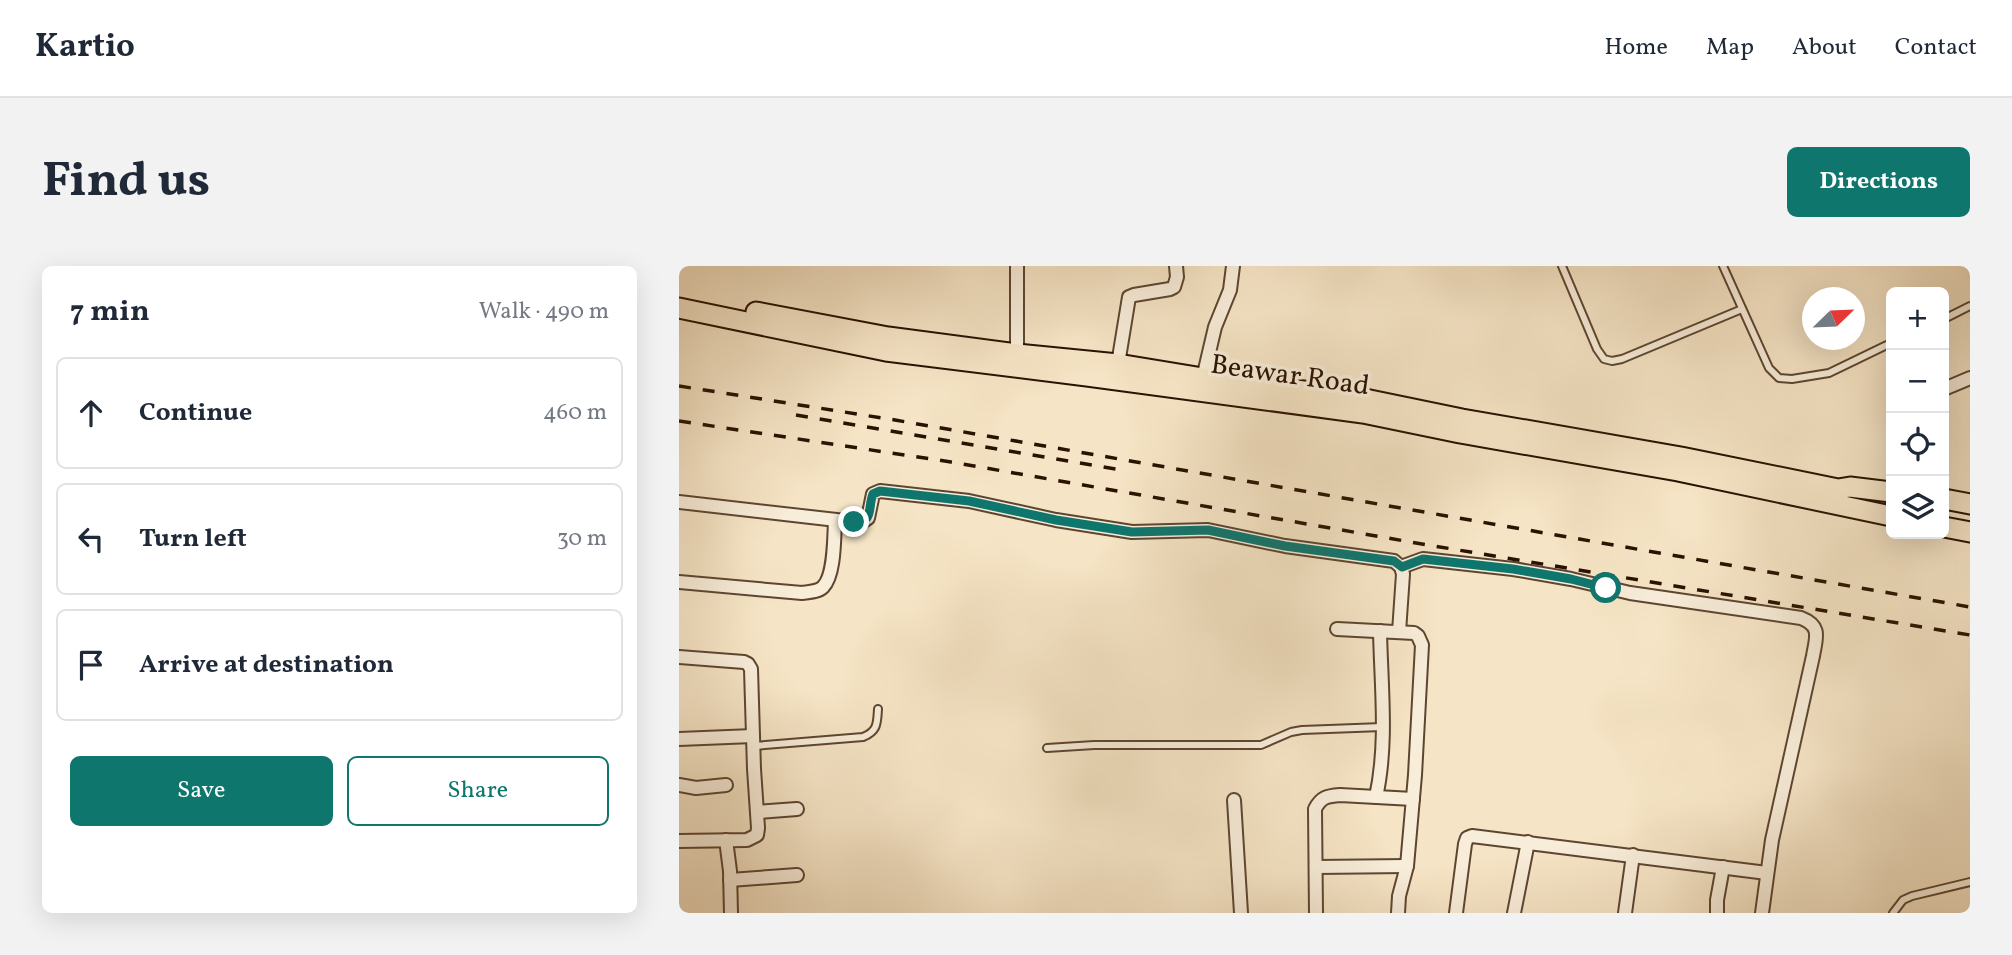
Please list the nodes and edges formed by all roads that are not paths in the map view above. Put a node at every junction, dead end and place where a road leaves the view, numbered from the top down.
1 (1017, 266) edge
2 (1176, 266) edge
3 (1233, 266) edge
4 (1562, 266) edge
5 (1723, 266) edge
6 (679, 298) edge
7 (1970, 306) edge
8 (679, 308) edge
9 (1742, 309) junction
10 (1949, 316) edge
11 (1886, 345) edge
12 (1017, 354) junction
13 (1118, 364) junction
14 (1203, 378) junction
15 (1970, 378) edge
16 (1949, 387) edge
17 (1886, 492) edge
18 (1949, 500) edge
19 (679, 502) edge
20 (1970, 504) edge
21 (1886, 515) edge
22 (835, 521) junction
23 (1949, 528) edge
24 (1970, 532) edge
25 (1402, 567) junction
26 (679, 582) edge
27 (1337, 629) dead end
28 (1380, 631) junction
29 (1399, 632) junction
30 (679, 657) edge
31 (878, 709) dead end
32 (1382, 727) junction
33 (679, 739) edge
34 (753, 741) junction
35 (1047, 748) dead end
36 (679, 785) edge
37 (726, 785) dead end
38 (1376, 797) junction
39 (1413, 799) junction
40 (1234, 800) dead end
41 (797, 809) dead end
42 (757, 812) junction
43 (726, 840) junction
44 (679, 841) edge
45 (1528, 842) junction
46 (1633, 855) junction
47 (1406, 866) junction
48 (1316, 867) junction
49 (1723, 867) junction
50 (1767, 873) junction
51 (797, 875) dead end
52 (730, 880) junction
53 (1970, 882) edge
54 (731, 913) edge
55 (1241, 913) edge
56 (1316, 913) edge
57 (1398, 913) edge
58 (1455, 913) edge
59 (1514, 913) edge
60 (1625, 913) edge
61 (1717, 913) edge
62 (1762, 913) edge
63 (1893, 913) edge

1 - 12 street
2 - 13 street
3 - 14 street
4 - 9 lane
5 - 9 lane
6 - 12 main road, Beawar Road
7 - 10 lane
8 - 21 main road, Beawar Road
9 - 11 lane
12 - 13 main road, Beawar Road
13 - 14 main road, Beawar Road
14 - 17 main road, Beawar Road
15 - 16 street
18 - 20 main road
19 - 22 street
22 - 25 street
22 - 26 street
23 - 24 main road
25 - 29 street
25 - 50 street
27 - 28 street
28 - 29 street
28 - 32 street
29 - 39 street
30 - 34 street
31 - 34 lane
32 - 35 lane
32 - 38 street
33 - 34 street
34 - 42 street
36 - 37 street
38 - 39 street
38 - 48 street
39 - 47 street
40 - 55 street
41 - 42 street
42 - 43 street
43 - 44 street
43 - 52 street
45 - 46 street
45 - 58 street
45 - 59 street
46 - 49 street
46 - 60 street
47 - 48 street
47 - 57 street
48 - 56 street
49 - 50 street
49 - 61 street
50 - 62 street
51 - 52 street
52 - 54 street
53 - 63 lane

